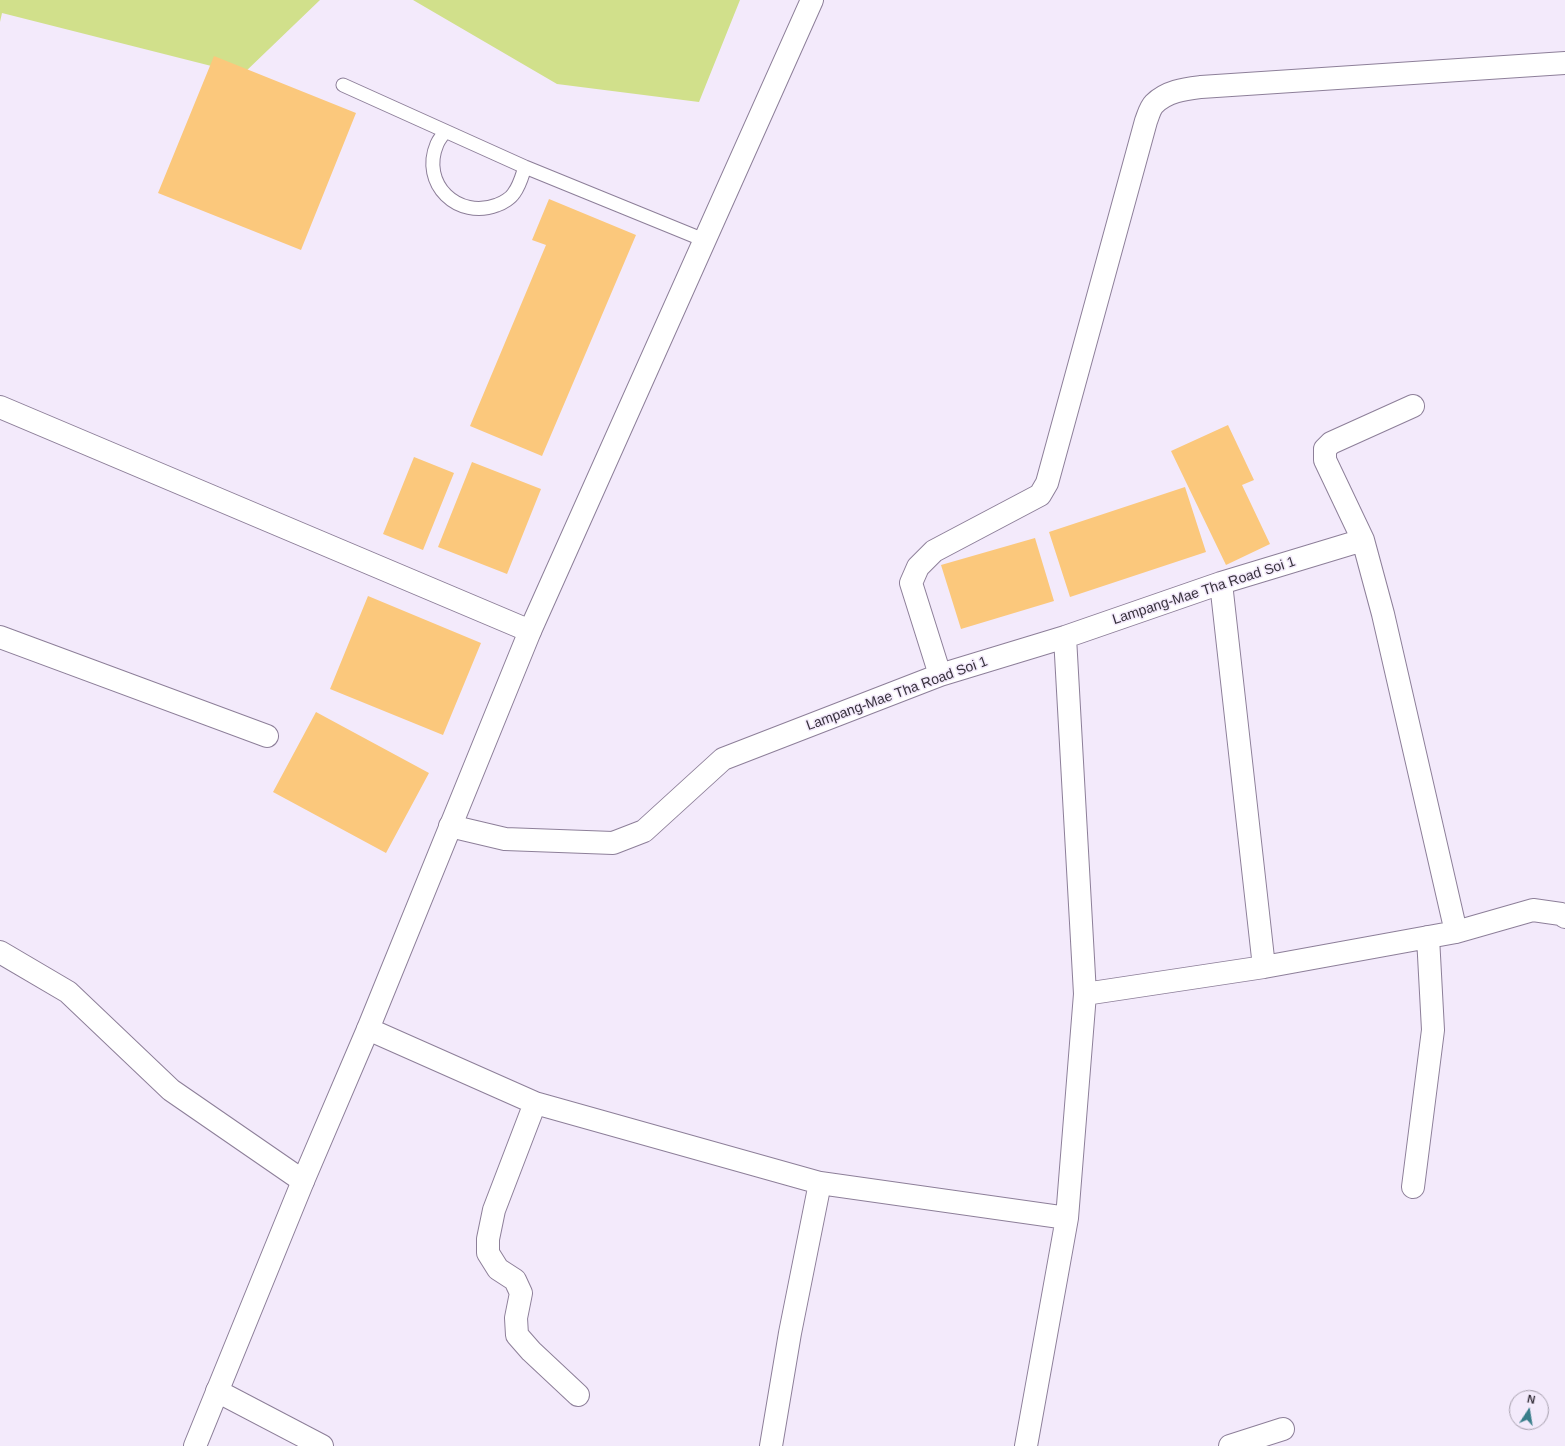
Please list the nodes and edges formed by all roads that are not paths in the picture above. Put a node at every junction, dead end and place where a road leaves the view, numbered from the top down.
1 (812, 0) edge
2 (1565, 63) edge
3 (343, 85) dead end
4 (445, 131) junction
5 (525, 167) junction
6 (704, 240) junction
7 (1413, 406) dead end
8 (0, 407) edge
9 (1363, 540) junction
10 (1221, 583) junction
11 (530, 630) junction
12 (0, 636) edge
13 (1065, 637) junction
14 (940, 675) junction
15 (267, 736) dead end
16 (450, 826) junction
17 (1565, 917) edge
18 (1456, 932) junction
19 (1428, 937) junction
20 (0, 952) edge
21 (1264, 967) junction
22 (1085, 994) junction
23 (368, 1029) junction
24 (535, 1103) junction
25 (303, 1181) junction
26 (820, 1183) junction
27 (1413, 1187) dead end
28 (1067, 1218) junction
29 (216, 1391) junction
30 (578, 1395) dead end
31 (1283, 1429) dead end
32 (195, 1446) edge
33 (322, 1446) edge
34 (772, 1446) edge
35 (1026, 1446) edge
36 (1230, 1446) edge

1 - 6 street
2 - 14 street
3 - 4 lane
4 - 5 lane
4 - 5 lane
5 - 6 lane
6 - 11 street
7 - 9 street
8 - 11 street
9 - 10 street, Lampang-Mae Tha Road Soi 1
9 - 18 street
10 - 13 street, Lampang-Mae Tha Road Soi 1
10 - 21 street
11 - 16 street
12 - 15 street
13 - 14 street, Lampang-Mae Tha Road Soi 1
13 - 22 street
14 - 16 street, Lampang-Mae Tha Road Soi 1
16 - 23 street
17 - 18 street
18 - 19 street
19 - 21 street
19 - 27 street
20 - 25 street
21 - 22 street
22 - 28 street
23 - 24 street
23 - 25 street
24 - 26 street
24 - 30 street
25 - 29 street
26 - 28 street
26 - 34 street
28 - 35 street
29 - 32 street
29 - 33 street
31 - 36 street

